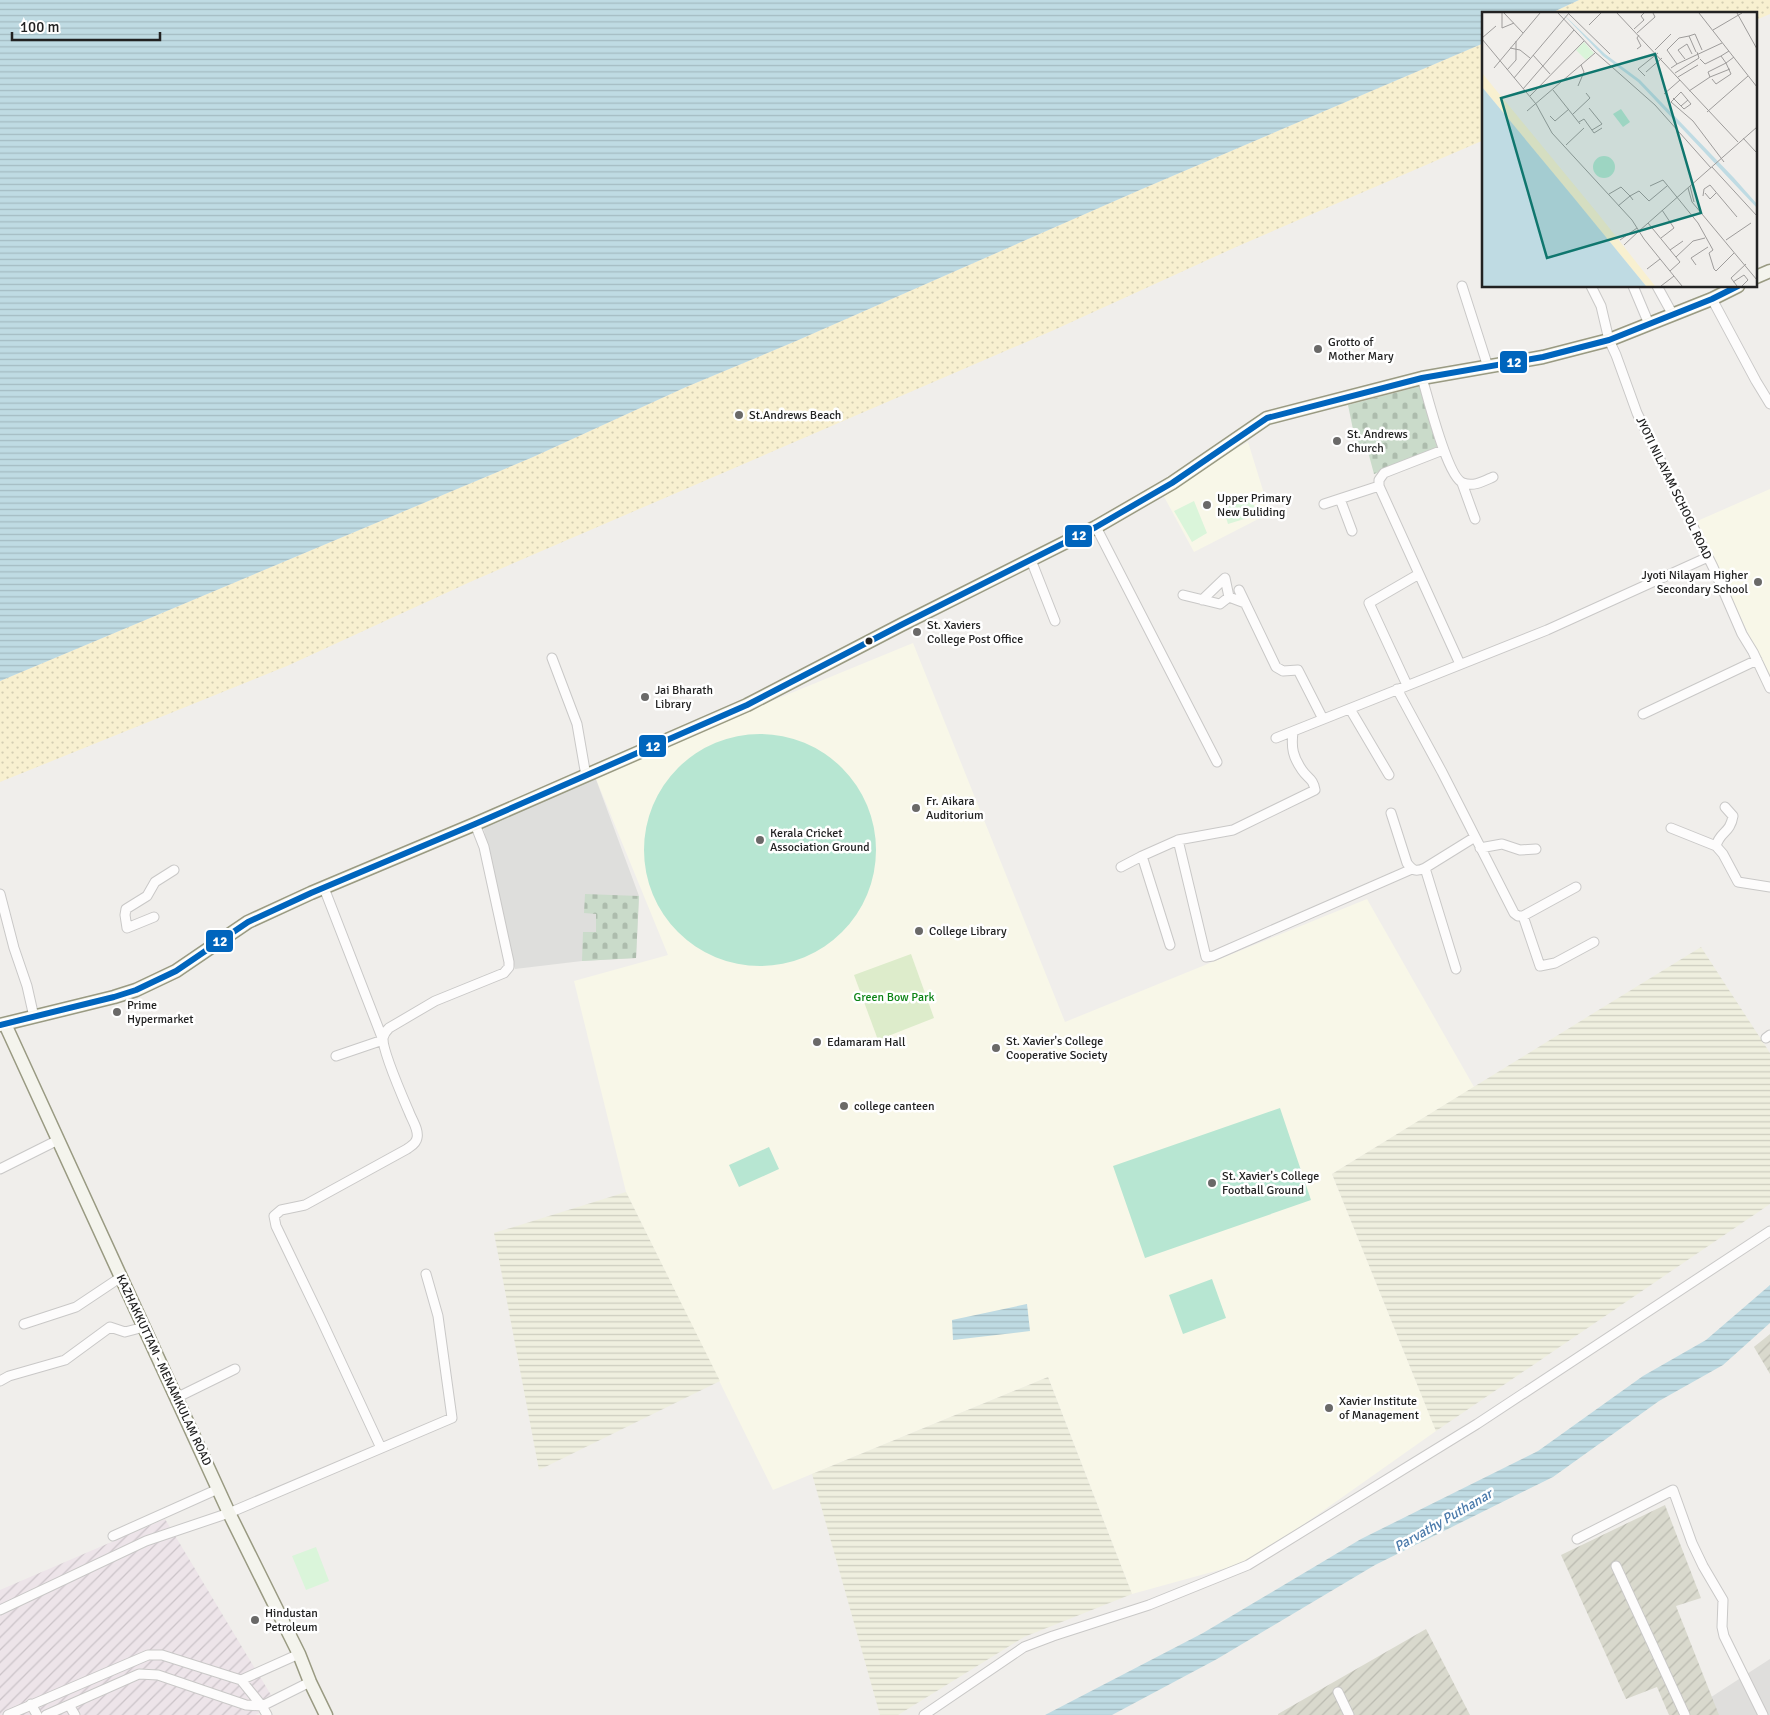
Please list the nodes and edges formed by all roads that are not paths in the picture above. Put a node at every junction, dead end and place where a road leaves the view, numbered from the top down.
1 (1770, 270) edge
2 (1758, 276) edge
3 (1462, 286) dead end
4 (1592, 288) edge
5 (1634, 288) edge
6 (1658, 288) edge
7 (1734, 288) edge
8 (1712, 299) junction
9 (1673, 315) junction
10 (1649, 324) junction
11 (1609, 340) junction
12 (1488, 367) junction
13 (1422, 378) junction
14 (1770, 404) edge
15 (1444, 450) junction
16 (1493, 477) dead end
17 (1462, 483) junction
18 (1378, 486) junction
19 (1340, 499) junction
20 (1324, 504) dead end
21 (1475, 519) dead end
22 (1096, 527) junction
23 (1352, 531) dead end
24 (1708, 557) junction
25 (1031, 560) junction
26 (1419, 574) junction
27 (1239, 590) dead end
28 (1182, 595) dead end
29 (1229, 597) junction
30 (1202, 600) junction
31 (1245, 603) junction
32 (1055, 621) dead end
33 (552, 658) dead end
34 (1757, 660) junction
35 (1460, 664) junction
36 (1407, 685) junction
37 (1770, 688) edge
38 (1397, 689) junction
39 (1350, 708) junction
40 (1643, 714) dead end
41 (1323, 719) junction
42 (1293, 732) junction
43 (1276, 738) dead end
44 (1217, 762) dead end
45 (1389, 775) dead end
46 (586, 776) junction
47 (1726, 806) dead end
48 (1391, 813) dead end
49 (475, 824) junction
50 (1671, 828) dead end
51 (1475, 837) junction
52 (1178, 840) junction
53 (1716, 846) junction
54 (1480, 848) junction
55 (1536, 849) dead end
56 (1142, 856) junction
57 (1121, 867) dead end
58 (1425, 868) junction
59 (1412, 869) junction
60 (174, 870) dead end
61 (1576, 887) dead end
62 (1770, 887) edge
63 (324, 888) junction
64 (0, 894) edge
65 (1523, 916) junction
66 (154, 917) dead end
67 (1594, 942) dead end
68 (1170, 945) dead end
69 (1456, 969) dead end
70 (34, 1017) junction
71 (2, 1024) edge
72 (383, 1040) junction
73 (336, 1056) dead end
74 (58, 1140) junction
75 (0, 1169) edge
76 (1770, 1230) edge
77 (426, 1274) dead end
78 (121, 1277) junction
79 (24, 1324) dead end
80 (144, 1328) junction
81 (235, 1369) dead end
82 (0, 1381) edge
83 (176, 1398) junction
84 (380, 1448) junction
85 (218, 1489) junction
86 (229, 1513) junction
87 (113, 1536) dead end
88 (1577, 1539) dead end
89 (1616, 1566) dead end
90 (0, 1610) edge
91 (299, 1654) junction
92 (242, 1680) junction
93 (310, 1682) junction
94 (1338, 1692) dead end
95 (32, 1704) junction
96 (69, 1705) junction
97 (262, 1706) junction
98 (8, 1715) edge
99 (37, 1715) edge
100 (46, 1715) edge
101 (75, 1715) edge
102 (266, 1715) edge
103 (326, 1715) edge
104 (924, 1715) edge
105 (1350, 1715) edge
106 (1685, 1715) edge
107 (1763, 1715) edge

1 - 2 main road
3 - 12 street
4 - 11 street, JYOTI NILAYAM SCHOOL ROAD
5 - 10 street
6 - 9 street
7 - 8 main road
8 - 9 main road
8 - 14 street
9 - 10 main road
10 - 11 main road
11 - 12 main road
11 - 24 street, JYOTI NILAYAM SCHOOL ROAD
12 - 13 main road
13 - 15 street
13 - 22 main road
15 - 17 street
15 - 18 street
16 - 17 street
17 - 21 street
18 - 19 street
18 - 26 street
19 - 20 street
19 - 23 street
22 - 25 main road
22 - 44 street
24 - 34 street, JYOTI NILAYAM SCHOOL ROAD
24 - 35 street
25 - 32 street
25 - 46 main road
26 - 35 street
26 - 36 street
27 - 31 street
28 - 30 street
29 - 30 street
29 - 30 street
29 - 31 street
31 - 41 street
33 - 46 street
34 - 37 street, JYOTI NILAYAM SCHOOL ROAD
34 - 40 street
35 - 36 street
36 - 38 street
38 - 39 street
38 - 51 street
39 - 41 street
39 - 45 street
41 - 42 street
42 - 43 street
42 - 52 street
46 - 49 main road
47 - 53 street
48 - 59 street
49 - 63 main road
49 - 72 street
50 - 53 street
51 - 54 street
51 - 58 street
52 - 56 street
52 - 59 street
53 - 62 street
54 - 55 street
54 - 65 street
56 - 57 street
56 - 68 street
58 - 59 street
58 - 69 street
60 - 66 street
61 - 65 street
63 - 70 main road
63 - 72 street
64 - 70 street
65 - 67 street
70 - 71 main road
71 - 74 main road, KAZHAKKUTTAM - MENAMKULAM ROAD
72 - 73 street
72 - 84 street
74 - 75 street
74 - 78 main road, KAZHAKKUTTAM - MENAMKULAM ROAD
76 - 104 street
77 - 84 street
78 - 79 street
78 - 80 main road, KAZHAKKUTTAM - MENAMKULAM ROAD
80 - 82 street
80 - 83 main road, KAZHAKKUTTAM - MENAMKULAM ROAD
81 - 83 street
83 - 85 main road, KAZHAKKUTTAM - MENAMKULAM ROAD
84 - 86 street
85 - 86 main road, KAZHAKKUTTAM - MENAMKULAM ROAD
85 - 87 street
86 - 90 street
86 - 91 main road, KAZHAKKUTTAM - MENAMKULAM ROAD
88 - 107 street
89 - 106 street
91 - 92 street
91 - 93 main road, KAZHAKKUTTAM - MENAMKULAM ROAD
92 - 95 street
92 - 97 street
93 - 97 street
93 - 103 main road, KAZHAKKUTTAM - MENAMKULAM ROAD
94 - 105 street
95 - 98 street
95 - 99 street
96 - 97 street
96 - 100 street
96 - 101 street
97 - 102 street

